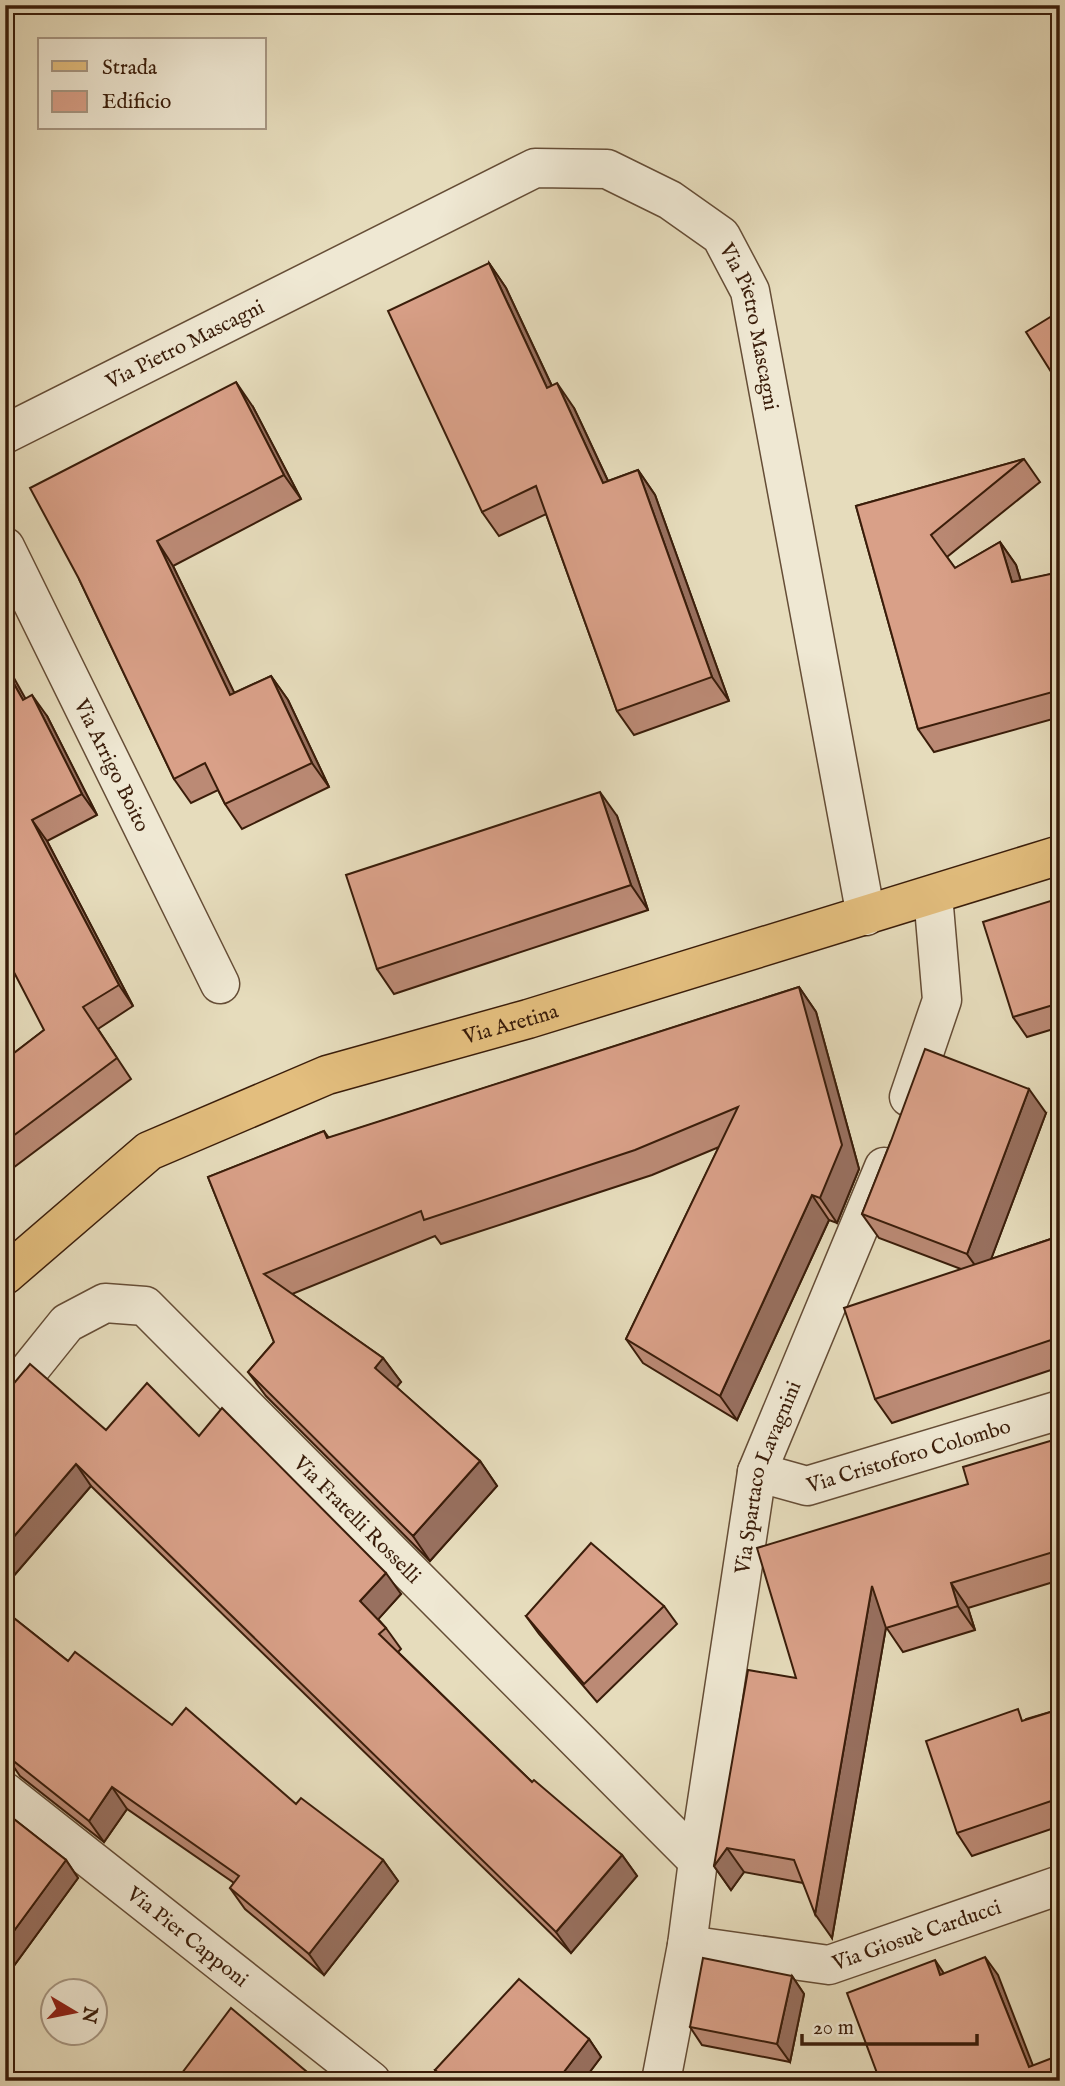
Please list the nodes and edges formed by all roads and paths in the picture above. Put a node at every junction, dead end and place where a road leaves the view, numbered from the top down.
1 (5, 434) edge
2 (5, 547) edge
3 (1060, 855) edge
4 (933, 895) junction
5 (866, 916) junction
6 (220, 984) dead end
7 (5, 1275) edge
8 (5, 1400) edge
9 (1060, 1410) edge
10 (757, 1472) junction
11 (5, 1792) edge
12 (698, 1861) junction
13 (1060, 1885) edge
14 (687, 1945) junction
15 (371, 2081) edge
16 (661, 2081) edge

1 - 5 street, Via Pietro Mascagni
2 - 6 street, Via Arrigo Boito
3 - 4 main road, Via Aretina
4 - 5 main road, Via Aretina
4 - 10 street, Via Spartaco Lavagnini
5 - 7 main road, Via Aretina
8 - 12 street, Via Fratelli Rosselli
9 - 10 street, Via Cristoforo Colombo
10 - 12 street, Via Spartaco Lavagnini
11 - 15 street, Via Pier Capponi
12 - 14 street, Via Spartaco Lavagnini
13 - 14 street, Via Giosuè Carducci
14 - 16 street, Via Spartaco Lavagnini

